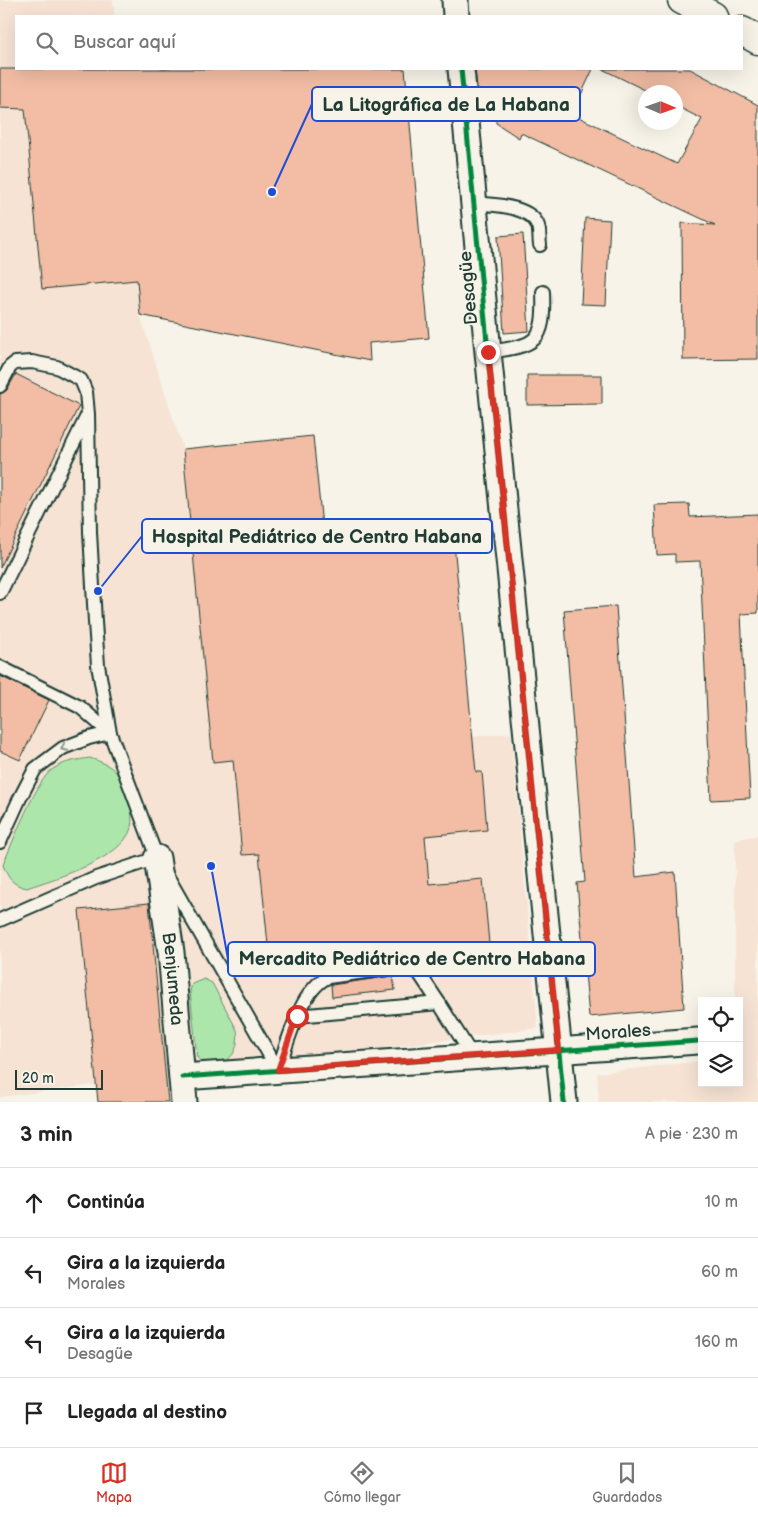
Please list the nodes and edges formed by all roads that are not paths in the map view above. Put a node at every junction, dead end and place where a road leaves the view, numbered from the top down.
1 (455, 0) edge
2 (682, 0) edge
3 (456, 15) edge
4 (711, 15) edge
5 (743, 32) edge
6 (758, 40) edge
7 (461, 70) edge
8 (474, 203) junction
9 (540, 245) dead end
10 (543, 292) dead end
11 (488, 352) junction
12 (0, 386) edge
13 (88, 414) junction
14 (0, 593) edge
15 (0, 668) edge
16 (110, 733) junction
17 (0, 842) edge
18 (157, 858) junction
19 (0, 920) edge
20 (440, 1003) junction
21 (297, 1016) junction
22 (698, 1041) dead end
23 (559, 1050) junction
24 (473, 1057) junction
25 (278, 1070) junction
26 (182, 1077) junction
27 (184, 1102) edge
28 (564, 1102) edge

1 - 3 street
2 - 4 main road
5 - 6 main road
7 - 8 street, Desagüe
8 - 9 lane
8 - 11 street, Desagüe
10 - 11 lane
11 - 23 street, Desagüe
12 - 13 lane
13 - 14 lane
13 - 16 lane
15 - 16 lane
16 -> 17 lane
16 - 18 lane
18 - 19 lane
18 - 25 lane
18 - 26 street, Benjumeda
20 - 21 lane
20 - 21 lane
20 - 24 lane
21 - 25 lane
22 - 23 street, Morales
23 - 24 street, Morales
23 - 28 street, Desagüe
24 - 25 street, Morales
25 - 26 street, Morales
26 - 27 street, Benjumeda

